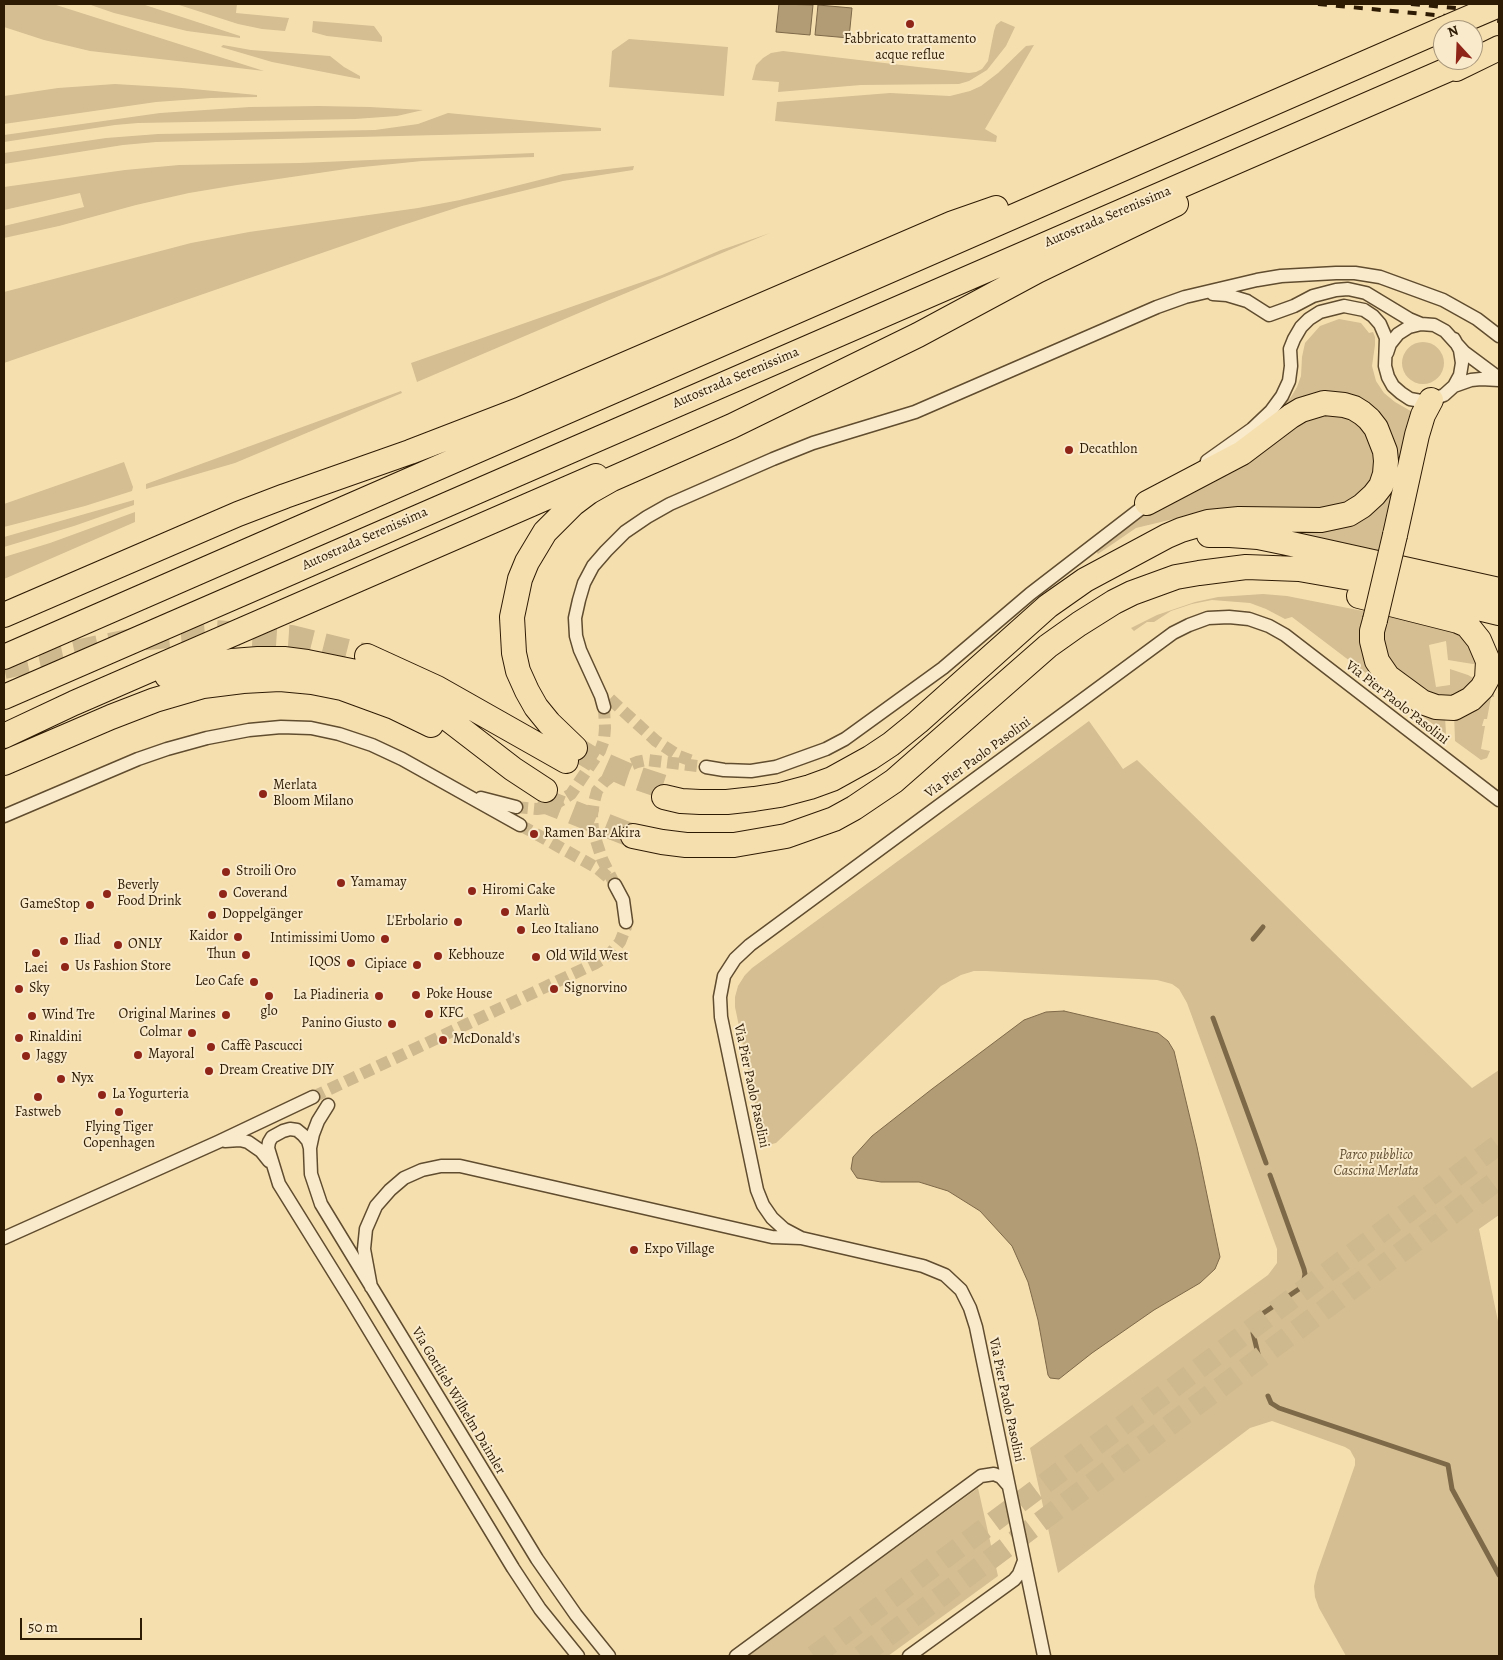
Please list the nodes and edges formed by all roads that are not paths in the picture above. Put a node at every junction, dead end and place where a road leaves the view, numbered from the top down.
1 (1499, 4) edge
2 (1463, 20) edge
3 (1433, 33) edge
4 (1499, 48) edge
5 (1483, 54) edge
6 (1446, 70) edge
7 (1160, 152) junction
8 (1186, 297) junction
9 (1421, 324) junction
10 (918, 335) junction
11 (1499, 336) edge
12 (1454, 339) junction
13 (1386, 356) junction
14 (1499, 379) edge
15 (1454, 386) junction
16 (1431, 400) junction
17 (1147, 503) junction
18 (1125, 559) junction
19 (1264, 568) junction
20 (1499, 590) edge
21 (1499, 613) edge
22 (4, 615) edge
23 (367, 656) tunnel mouth
24 (4, 657) edge
25 (4, 697) edge
26 (607, 703) tunnel mouth
27 (4, 736) edge
28 (4, 742) edge
29 (4, 763) edge
30 (706, 767) tunnel mouth
31 (461, 792) junction
32 (669, 793) tunnel mouth
33 (1498, 797) edge
34 (516, 807) tunnel mouth
35 (4, 816) edge
36 (520, 825) tunnel mouth
37 (634, 836) tunnel mouth
38 (615, 885) tunnel mouth
39 (626, 922) tunnel mouth
40 (313, 1097) tunnel mouth
41 (328, 1104) dead end
42 (218, 1142) junction
43 (310, 1148) junction
44 (275, 1172) junction
45 (4, 1238) edge
46 (801, 1238) junction
47 (370, 1287) junction
48 (1008, 1485) junction
49 (1024, 1561) junction
50 (578, 1656) edge
51 (609, 1656) edge
52 (736, 1656) edge
53 (909, 1656) edge
54 (1044, 1656) edge

1 - 2 highway, bridge
3 - 7 highway
4 - 5 highway, Autostrada Serenissima
4 - 10 highway
6 - 25 highway, Autostrada Serenissima
7 - 22 highway
7 - 24 highway
8 - 9 street
8 - 11 street
8 - 26 street
9 - 12 street
9 - 13 street
10 - 23 highway
10 - 27 highway
12 - 14 street
12 - 15 street
13 - 16 street
13 - 17 street
14 - 15 street
15 - 16 street
16 - 19 highway, bridge
17 - 18 highway
17 - 30 street
18 - 20 highway
18 - 32 highway
19 - 21 highway
19 - 37 highway
28 - 29 highway
31 - 34 street
31 - 35 street
31 - 36 street
33 - 46 street, Via Pier Paolo Pasolini
38 - 39 street
40 - 42 street
41 - 43 street, Via Gottlieb Wilhelm Daimler
42 - 44 street
42 - 45 street
43 - 44 street
43 - 47 street, Via Gottlieb Wilhelm Daimler
44 - 50 street
46 - 47 street, Via Pier Paolo Pasolini
46 - 48 street, Via Pier Paolo Pasolini
47 - 51 street, Via Gottlieb Wilhelm Daimler
48 - 49 street, Via Pier Paolo Pasolini
48 - 52 street
49 - 53 street
49 - 54 street, Via Pier Paolo Pasolini

